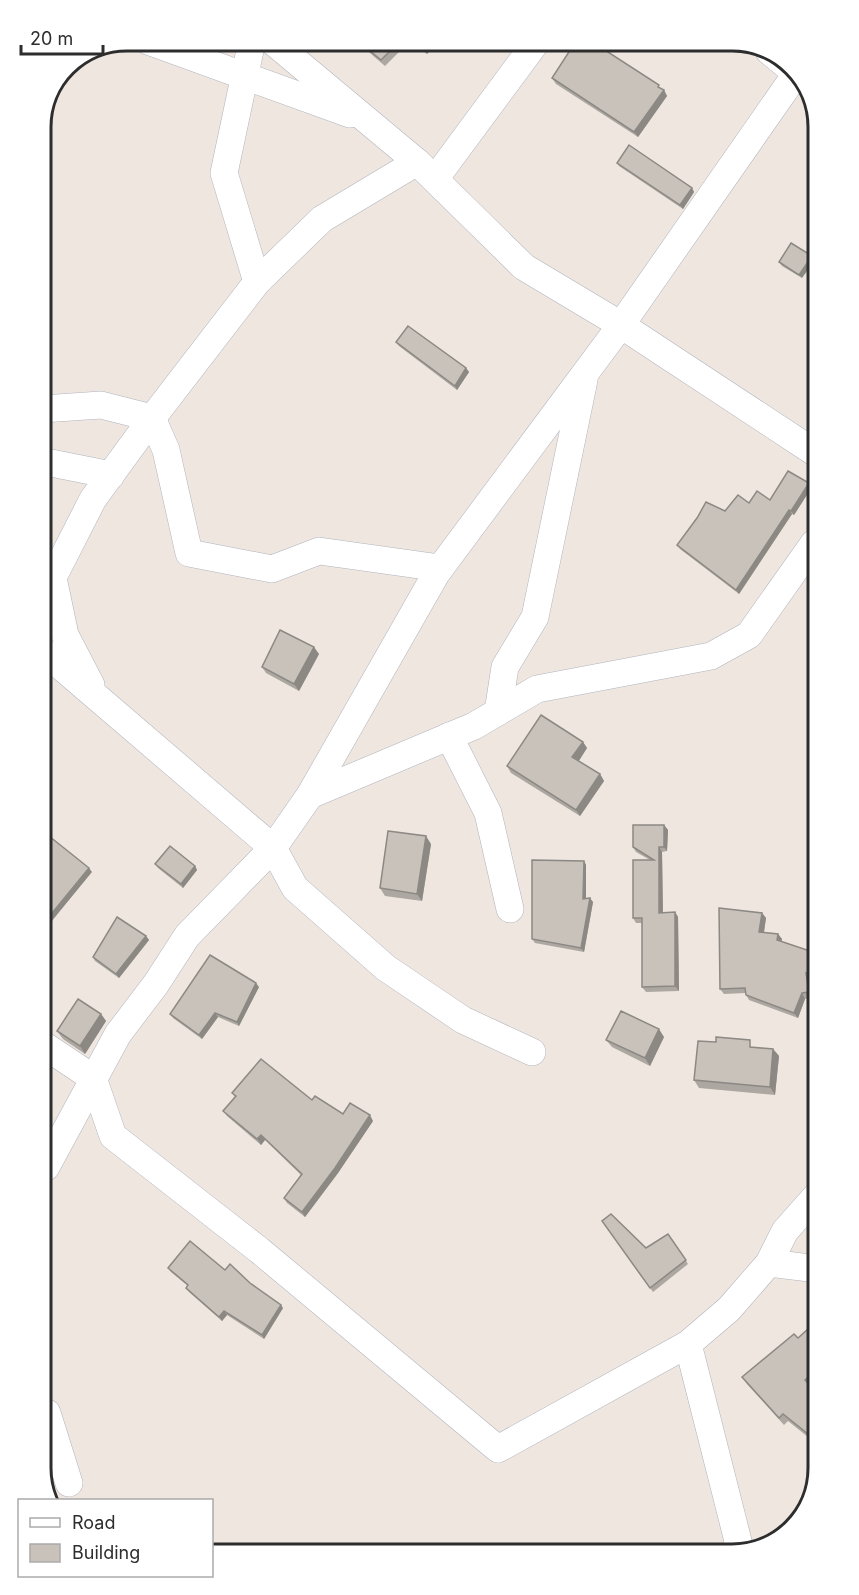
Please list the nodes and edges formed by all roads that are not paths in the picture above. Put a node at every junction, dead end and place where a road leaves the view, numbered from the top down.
1 (177, 51) edge
2 (250, 51) edge
3 (285, 51) edge
4 (528, 51) edge
5 (244, 76) junction
6 (792, 81) edge
7 (368, 120) junction
8 (426, 171) junction
9 (257, 282) junction
10 (621, 325) junction
11 (585, 373) junction
12 (51, 408) edge
13 (152, 418) junction
14 (808, 448) edge
15 (51, 463) edge
16 (111, 475) junction
17 (808, 551) edge
18 (440, 568) junction
19 (51, 582) edge
20 (51, 596) edge
21 (51, 658) edge
22 (97, 697) junction
23 (498, 712) junction
24 (449, 736) junction
25 (310, 795) junction
26 (273, 848) junction
27 (510, 909) dead end
28 (51, 1050) edge
29 (532, 1052) dead end
30 (93, 1078) junction
31 (51, 1158) edge
32 (808, 1205) edge
33 (769, 1263) junction
34 (808, 1268) edge
35 (688, 1344) junction
36 (51, 1426) edge
37 (69, 1483) dead end
38 (737, 1544) edge

1 - 5 street
2 - 5 street
3 - 7 street
4 - 8 street
5 - 7 street
5 - 9 street
6 - 10 street
7 - 8 street
8 - 9 street
8 - 10 street
9 - 13 street
10 - 11 street
10 - 14 street
11 - 18 street
11 - 23 street
12 - 13 street
13 - 16 street
13 - 18 street
15 - 16 street
16 - 19 street
17 - 23 street
18 - 25 street
20 - 22 street
21 - 22 street
22 - 26 street
23 - 24 street
24 - 25 street
24 - 27 street
25 - 26 street
26 - 29 street
26 - 30 street
28 - 30 street
30 - 31 street
30 - 35 street
32 - 33 street
33 - 34 street
33 - 35 street
35 - 38 street
36 - 37 street

